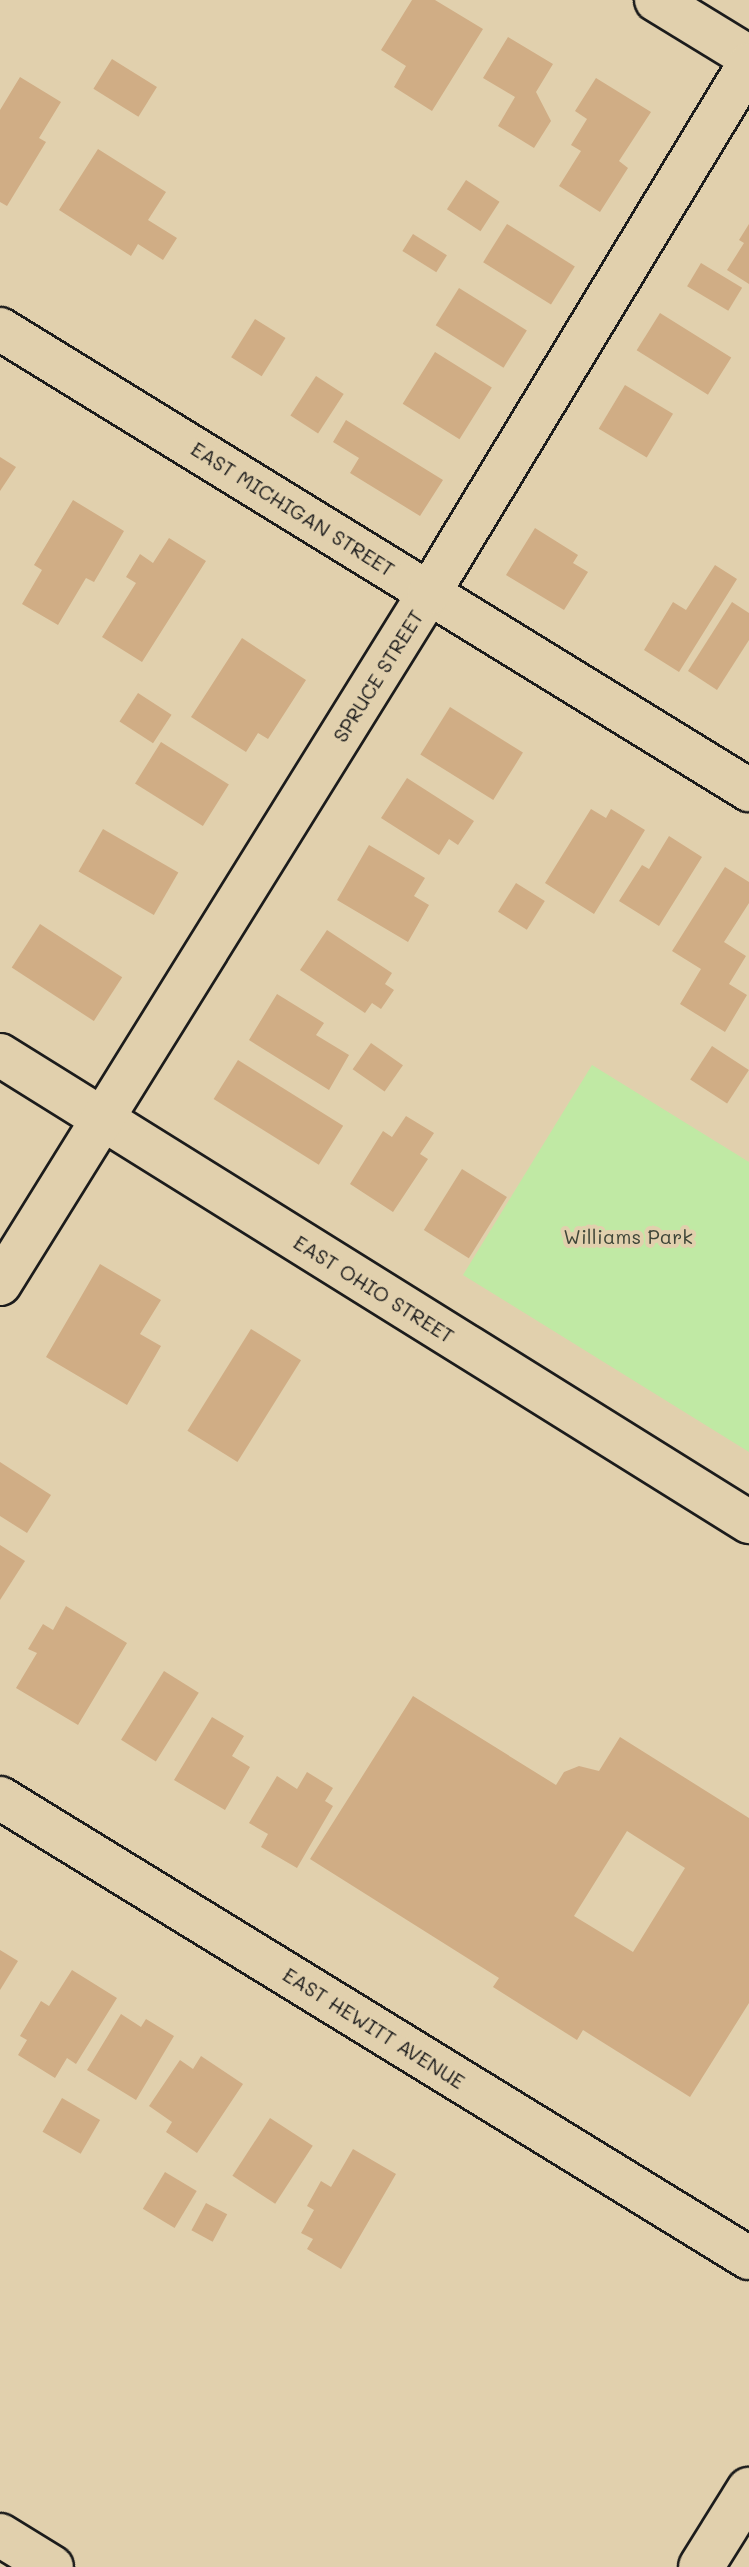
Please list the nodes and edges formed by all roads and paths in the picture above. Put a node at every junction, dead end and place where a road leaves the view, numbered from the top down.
1 (656, 0) edge
2 (749, 57) edge
3 (749, 64) edge
4 (0, 329) edge
5 (429, 593) junction
6 (749, 790) edge
7 (0, 1055) edge
8 (103, 1118) junction
9 (0, 1284) edge
10 (749, 1522) edge
11 (0, 1798) edge
12 (749, 2258) edge
13 (749, 2490) edge
14 (0, 2535) edge
15 (52, 2567) edge
16 (701, 2567) edge

1 - 2 street
3 - 5 street, SPRUCE STREET
4 - 5 street, EAST MICHIGAN STREET
5 - 6 street, EAST MICHIGAN STREET
5 - 8 street, SPRUCE STREET
7 - 8 street, EAST OHIO STREET
8 - 9 street, SPRUCE STREET
8 - 10 street, EAST OHIO STREET
11 - 12 street, EAST HEWITT AVENUE
13 - 16 street
14 - 15 street

